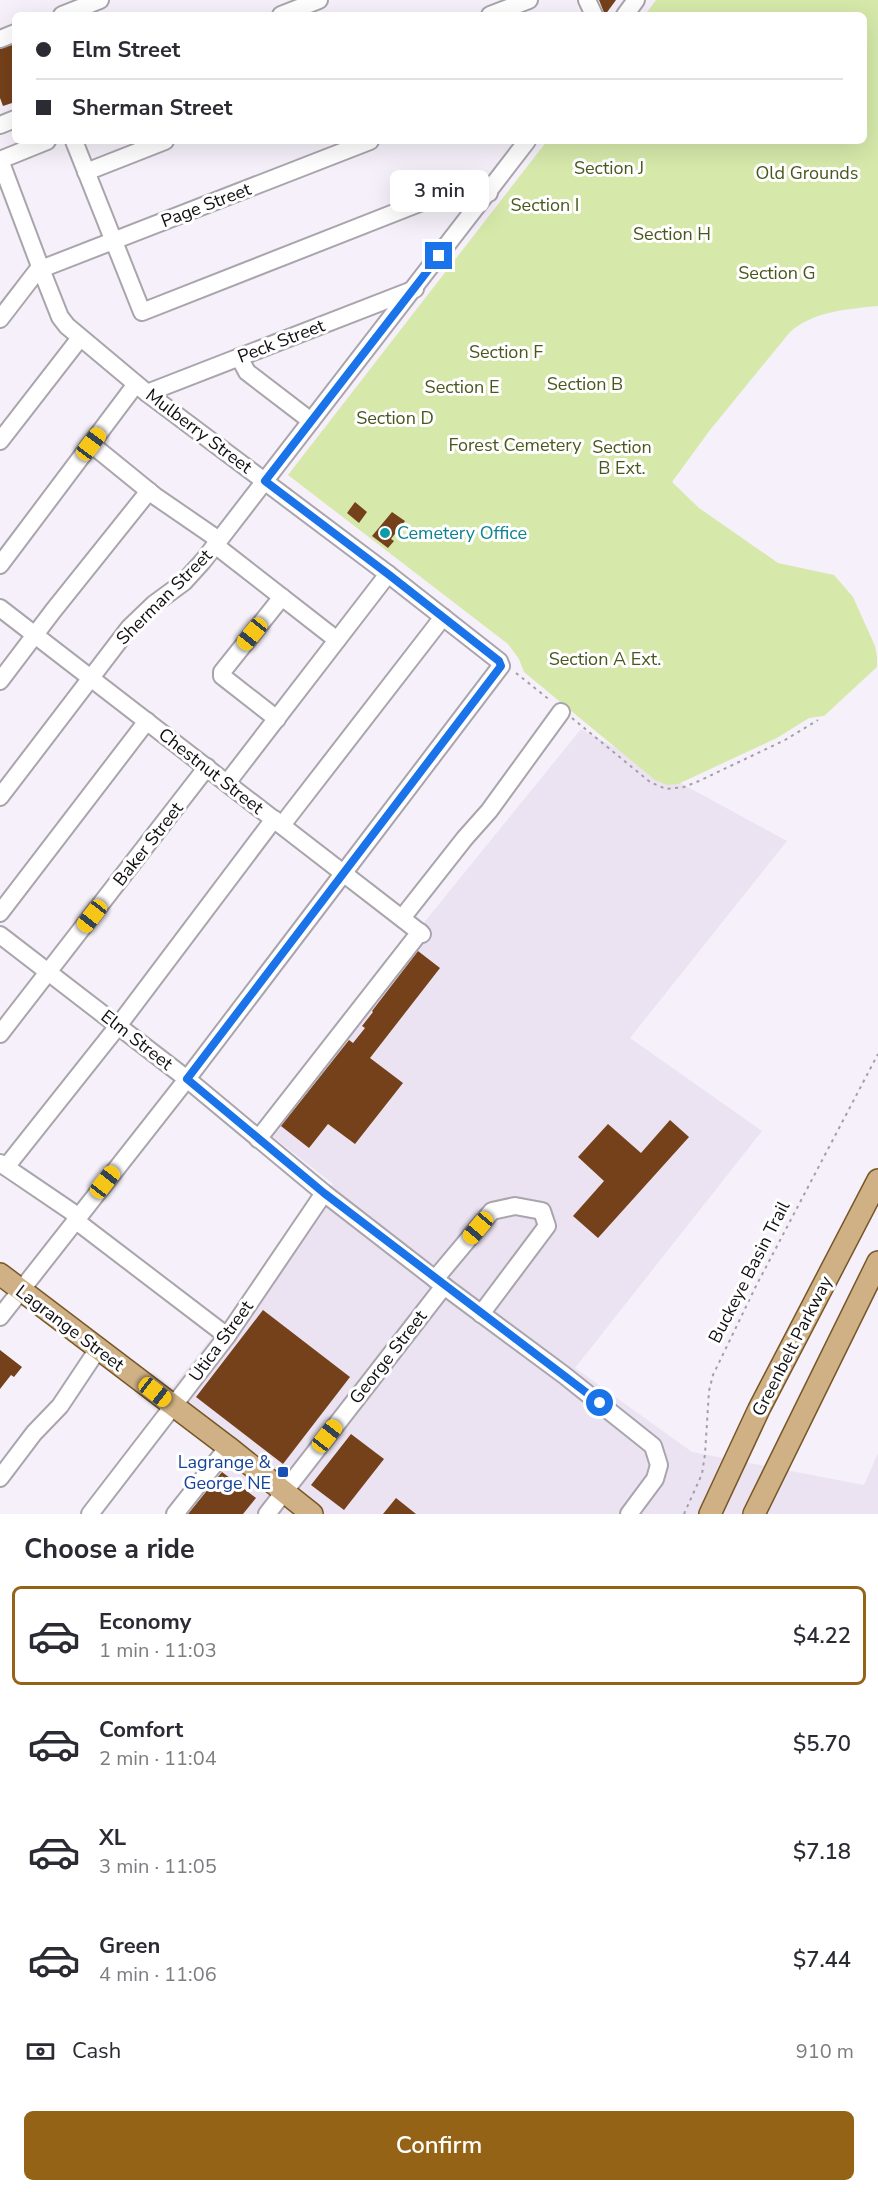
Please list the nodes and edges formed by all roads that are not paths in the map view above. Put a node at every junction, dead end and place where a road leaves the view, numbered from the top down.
1 (100, 0) edge
2 (319, 0) edge
3 (529, 0) edge
4 (70, 12) edge
5 (288, 12) edge
6 (498, 12) edge
7 (40, 144) edge
8 (75, 144) edge
9 (157, 144) edge
10 (362, 144) edge
11 (525, 144) edge
12 (0, 160) edge
13 (86, 172) junction
14 (489, 193) junction
15 (114, 241) junction
16 (41, 268) junction
17 (415, 289) junction
18 (0, 319) edge
19 (80, 338) junction
20 (239, 357) junction
21 (142, 388) junction
22 (311, 421) junction
23 (0, 441) edge
24 (91, 444) junction
25 (265, 481) junction
26 (149, 491) junction
27 (217, 543) junction
28 (0, 565) edge
29 (388, 574) junction
30 (282, 597) junction
31 (0, 608) edge
32 (443, 617) junction
33 (35, 635) junction
34 (337, 640) junction
35 (90, 677) junction
36 (0, 681) edge
37 (560, 710) road end
38 (277, 719) junction
39 (147, 721) junction
40 (207, 767) junction
41 (227, 783) junction
42 (0, 797) edge
43 (278, 822) junction
44 (344, 872) junction
45 (0, 913) edge
46 (402, 918) junction
47 (0, 934) edge
48 (48, 972) junction
49 (118, 1026) junction
50 (0, 1034) edge
51 (187, 1079) junction
52 (258, 1138) junction
53 (3, 1165) edge
54 (878, 1179) edge
55 (324, 1193) junction
56 (77, 1218) junction
57 (878, 1263) edge
58 (0, 1274) edge
59 (439, 1282) junction
60 (21, 1290) junction
61 (481, 1314) junction
62 (0, 1317) edge
63 (227, 1336) junction
64 (98, 1349) junction
65 (173, 1406) junction
66 (228, 1448) junction
67 (740, 1450) junction
68 (0, 1478) edge
69 (284, 1492) junction
70 (90, 1514) edge
71 (175, 1514) edge
72 (267, 1514) edge
73 (312, 1514) edge
74 (629, 1514) edge
75 (710, 1514) edge
76 (718, 1514) edge
77 (754, 1514) edge

1 - 4 street
2 - 5 street
3 - 6 street
7 - 12 street
8 - 13 street
9 - 13 street
10 - 15 street, Page Street
11 - 14 street, Sherman Street
12 - 16 street, Mulberry Street
13 - 15 street
14 - 15 street
14 - 17 street, Sherman Street
15 - 16 street, Page Street
16 - 18 street
16 - 19 street, Mulberry Street
17 - 20 street, Peck Street
17 - 22 street, Sherman Street
19 - 21 street, Mulberry Street
19 - 23 street
20 - 21 street, Peck Street
20 - 22 street
21 - 24 street
21 - 25 street, Mulberry Street
22 - 25 street, Sherman Street
24 - 26 street
24 - 28 street
25 - 27 street, Sherman Street
25 - 29 street, Mulberry Street
26 - 27 street
26 - 33 street
27 - 30 street
27 - 35 street, Sherman Street
29 - 32 street, Mulberry Street
29 - 34 street
30 - 34 street
30 - 38 street
31 - 33 street, Chestnut Street
32 - 43 street
32 - 44 street, Mulberry Street
33 - 35 street, Chestnut Street
33 - 36 street
34 - 38 street
35 - 39 street, Chestnut Street
35 - 42 street, Sherman Street
37 - 46 street
38 - 41 street
39 - 40 street, Chestnut Street
39 - 45 street
40 - 41 street, Chestnut Street
40 - 48 street, Baker Street
41 - 43 street, Chestnut Street
43 - 44 street, Chestnut Street
43 - 49 street
44 - 46 street, Chestnut Street
44 - 51 street
46 - 52 street, Chestnut Street
47 - 48 street, Elm Street
48 - 49 street, Elm Street
48 - 50 street, Baker Street
49 - 51 street, Elm Street
49 - 53 street
51 - 52 street, Elm Street
51 - 56 street
52 - 55 street, Elm Street
53 - 56 street
54 - 67 main road, Greenbelt Parkway
55 - 59 street, Elm Street
55 - 63 street, Utica Street
56 - 60 street
56 - 63 street
57 - 77 main road
58 - 60 main road, Lagrange Street
59 - 61 street, Elm Street
59 - 61 street, George Street
59 - 69 street, George Street
60 - 62 street
60 - 64 main road, Lagrange Street
61 - 74 street, Elm Street
63 - 65 street, Utica Street
64 - 65 main road, Lagrange Street
64 - 68 street
65 - 66 main road, Lagrange Street
65 - 70 street, Utica Street
66 - 69 main road, Lagrange Street
66 - 71 street
67 - 75 main road, Greenbelt Parkway
67 - 76 main road
69 - 72 street, George Street
69 - 73 main road, Lagrange Street

